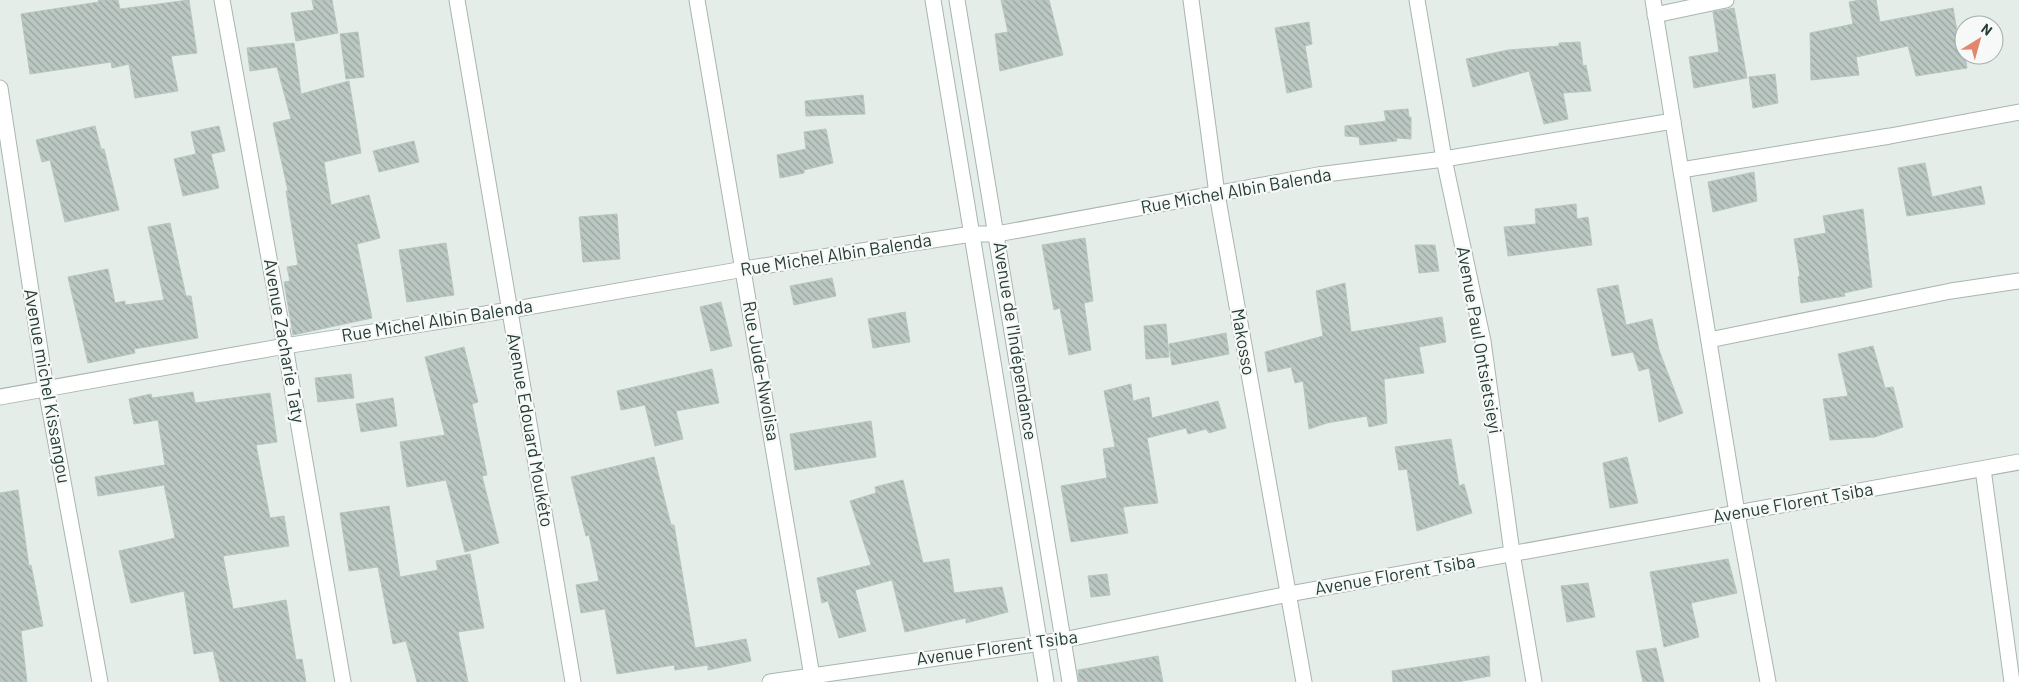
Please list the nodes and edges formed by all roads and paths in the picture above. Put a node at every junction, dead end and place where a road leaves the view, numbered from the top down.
1 (222, 0) edge
2 (457, 0) edge
3 (697, 0) edge
4 (933, 0) edge
5 (957, 0) edge
6 (1191, 0) edge
7 (1417, 0) edge
8 (1726, 0) edge
9 (1654, 7) edge
10 (0, 88) edge
11 (2019, 112) edge
12 (1673, 121) junction
13 (1444, 159) junction
14 (1681, 170) junction
15 (1217, 194) junction
16 (972, 234) junction
17 (998, 234) junction
18 (744, 269) junction
19 (2019, 281) edge
20 (510, 310) junction
21 (1709, 340) junction
22 (285, 346) junction
23 (46, 389) junction
24 (0, 397) edge
25 (2019, 462) edge
26 (1983, 469) junction
27 (1738, 513) junction
28 (1512, 553) junction
29 (1289, 594) junction
30 (1063, 640) junction
31 (1039, 643) junction
32 (812, 678) edge
33 (100, 682) edge
34 (343, 682) edge
35 (573, 682) edge
36 (770, 682) edge
37 (1046, 682) edge
38 (1070, 682) edge
39 (1304, 682) edge
40 (1534, 682) edge
41 (1768, 682) edge
42 (2012, 682) edge

1 - 22 street, Avenue Zacharie Taty
2 - 20 street, Avenue Edouard Moukéto
3 - 18 street, Rue Jude-Nwolisa
4 - 16 street, Avenue de l'Indépendance
5 - 17 street, Avenue de l'Indépendance
6 - 15 street, Makosso
7 - 13 street, Avenue Paul Ontsietsieyi
8 - 9 street
9 - 12 street
10 - 23 street, Avenue michel Kissangou
11 - 14 street
12 - 13 street, Rue Michel Albin Balenda
12 - 14 street
13 - 15 street, Rue Michel Albin Balenda
13 - 28 street, Avenue Paul Ontsietsieyi
14 - 21 street
15 - 17 street, Rue Michel Albin Balenda
15 - 29 street, Makosso
16 - 17 street, Rue Michel Albin Balenda
16 - 18 street, Rue Michel Albin Balenda
16 - 31 street, Avenue de l'Indépendance
17 - 30 street, Avenue de l'Indépendance
18 - 20 street, Rue Michel Albin Balenda
18 - 32 street, Rue Jude-Nwolisa
19 - 21 street
20 - 22 street, Rue Michel Albin Balenda
20 - 35 street, Avenue Edouard Moukéto
21 - 27 street
22 - 23 street, Rue Michel Albin Balenda
22 - 34 street, Avenue Zacharie Taty
23 - 24 street, Rue Michel Albin Balenda
23 - 33 street, Avenue michel Kissangou
25 - 26 street, Avenue Florent Tsiba
26 - 27 street, Avenue Florent Tsiba
26 - 42 street
27 - 28 street, Avenue Florent Tsiba
27 - 41 street
28 - 29 street, Avenue Florent Tsiba
28 - 40 street, Avenue Paul Ontsietsieyi
29 - 30 street, Avenue Florent Tsiba
29 - 39 street, Makosso
30 - 31 street, Avenue Florent Tsiba
30 - 38 street, Avenue de l'Indépendance
31 - 32 street, Avenue Florent Tsiba
31 - 37 street, Avenue de l'Indépendance
32 - 36 street, Avenue Florent Tsiba

